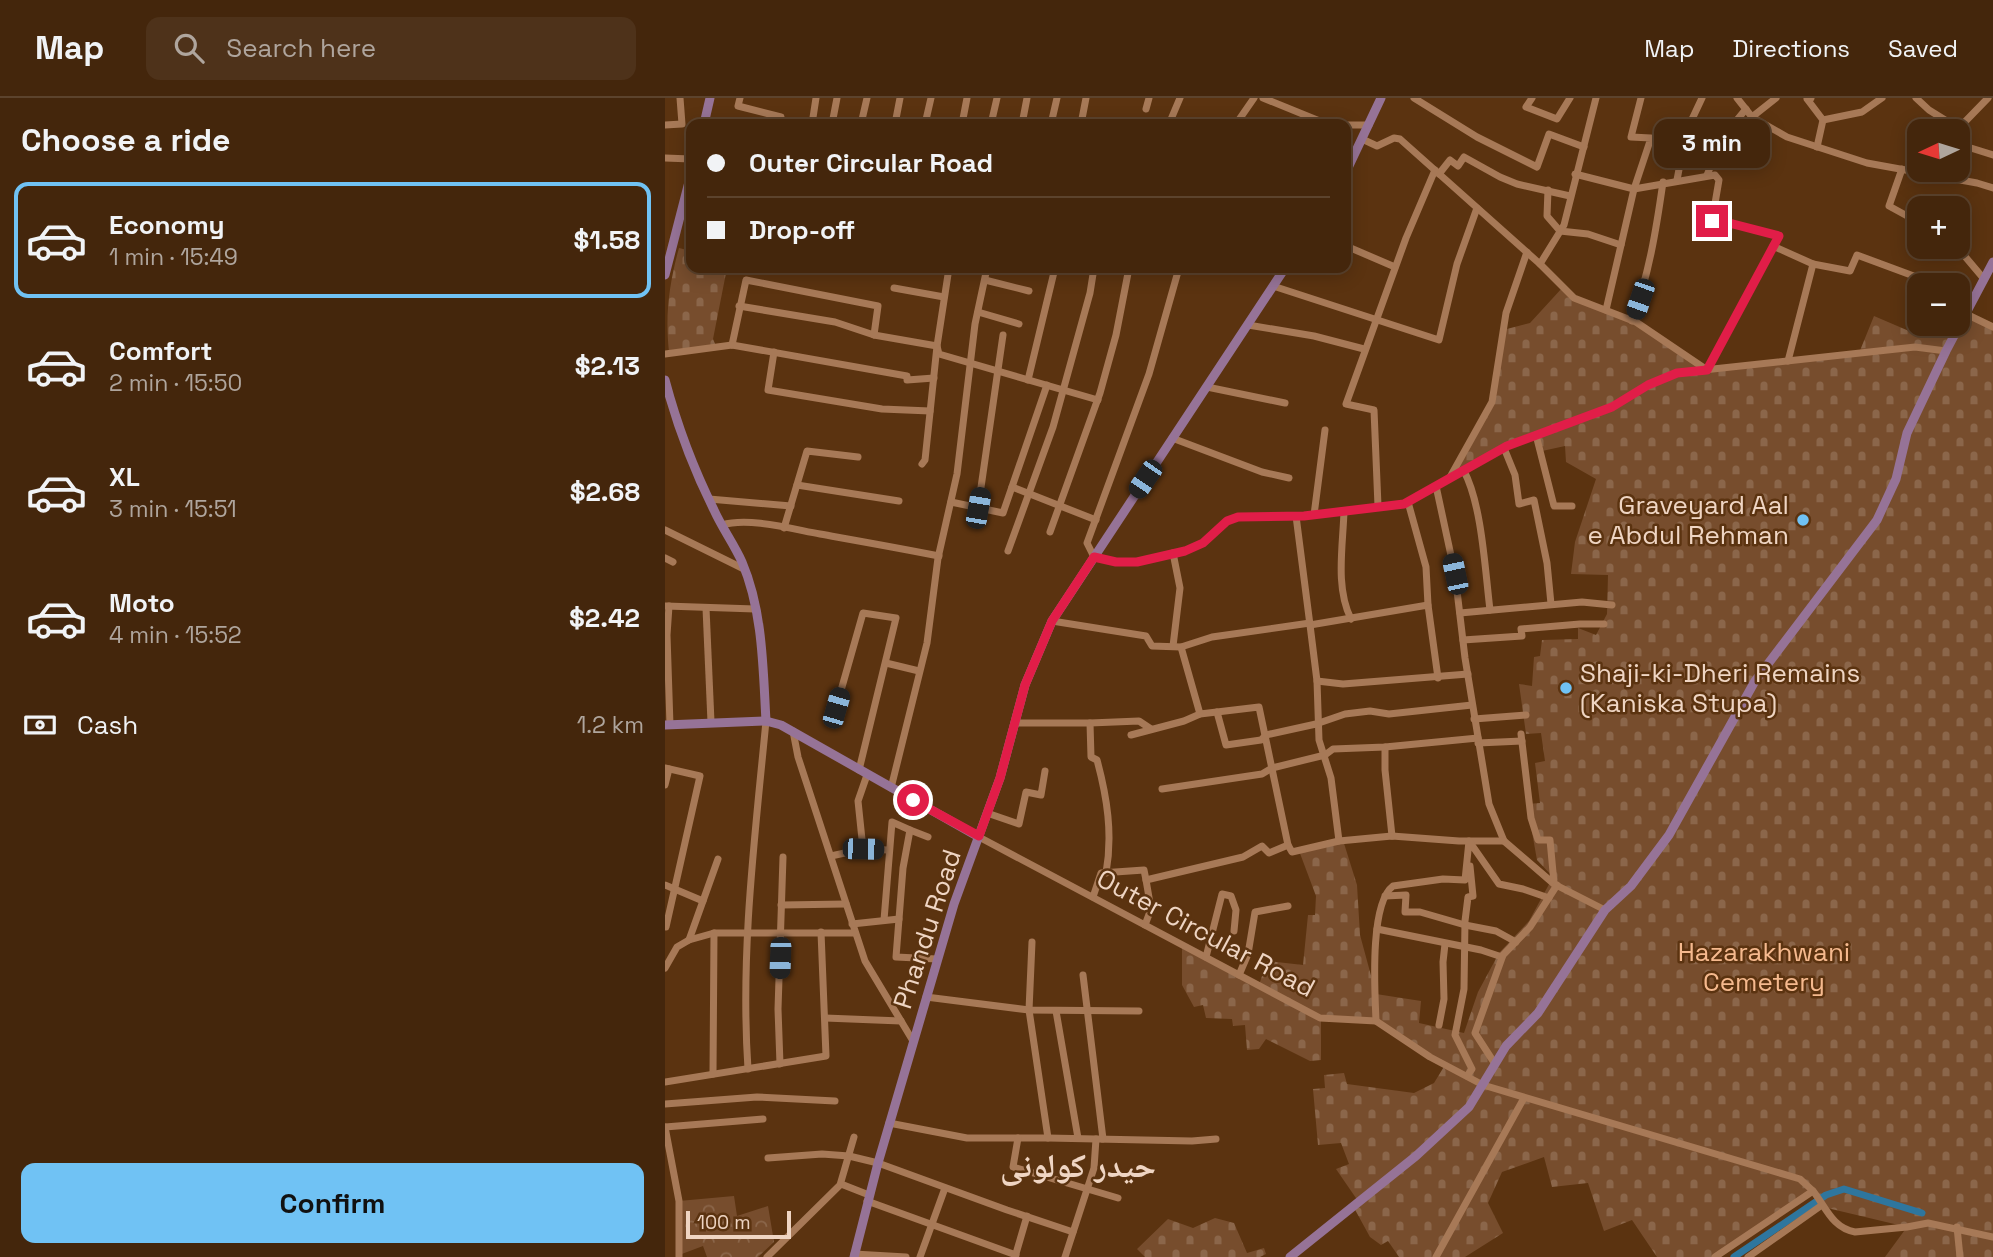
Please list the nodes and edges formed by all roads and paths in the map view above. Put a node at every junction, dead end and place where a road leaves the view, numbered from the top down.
1 (680, 98) edge
2 (710, 98) edge
3 (740, 98) edge
4 (817, 98) edge
5 (837, 98) edge
6 (867, 98) edge
7 (901, 98) edge
8 (931, 98) edge
9 (967, 98) edge
10 (997, 98) edge
11 (1027, 98) edge
12 (1057, 98) edge
13 (1086, 98) edge
14 (1149, 98) edge
15 (1180, 98) edge
16 (1254, 98) edge
17 (1263, 98) edge
18 (1381, 98) edge
19 (1414, 98) edge
20 (1532, 98) edge
21 (1570, 98) edge
22 (1596, 98) edge
23 (1641, 98) edge
24 (1702, 98) edge
25 (1737, 98) edge
26 (1776, 98) edge
27 (1811, 98) edge
28 (1882, 98) edge
29 (1916, 98) edge
30 (1988, 98) edge
31 (1746, 108) junction
32 (1146, 109) dead end
33 (1752, 117) junction
34 (705, 119) edge
35 (781, 119) edge
36 (813, 119) edge
37 (833, 119) edge
38 (862, 119) edge
39 (896, 119) edge
40 (926, 119) edge
41 (963, 119) edge
42 (992, 119) edge
43 (1023, 119) edge
44 (1052, 119) edge
45 (1082, 119) edge
46 (1171, 119) edge
47 (1239, 119) edge
48 (1315, 119) edge
49 (1942, 119) edge
50 (1968, 119) edge
51 (1823, 120) junction
52 (665, 125) edge
53 (1351, 125) edge
54 (1369, 125) junction
55 (1362, 139) junction
56 (1584, 147) junction
57 (1817, 147) junction
58 (1971, 148) edge
59 (1993, 154) edge
60 (665, 158) edge
61 (686, 159) edge
62 (1351, 162) edge
63 (1902, 169) junction
64 (1437, 172) junction
65 (1575, 174) junction
66 (1707, 175) junction
67 (1677, 180) junction
68 (1663, 183) junction
69 (1993, 188) edge
70 (1634, 189) junction
71 (1548, 190) junction
72 (1570, 196) junction
73 (686, 202) edge
74 (1477, 208) junction
75 (1907, 216) edge
76 (1560, 231) junction
77 (1621, 245) junction
78 (1773, 247) junction
79 (1351, 248) edge
80 (1527, 252) junction
81 (1967, 259) edge
82 (1993, 262) edge
83 (1540, 264) junction
84 (1814, 264) junction
85 (1395, 267) junction
86 (948, 273) edge
87 (987, 273) edge
88 (1054, 273) edge
89 (1093, 273) edge
90 (1128, 273) edge
91 (1177, 273) edge
92 (1282, 273) edge
93 (1907, 274) edge
94 (665, 275) edge
95 (1984, 279) junction
96 (985, 280) junction
97 (1273, 286) junction
98 (894, 288) dead end
99 (1028, 291) dead end
100 (944, 297) junction
101 (1970, 299) edge
102 (1973, 300) junction
103 (739, 306) junction
104 (1970, 306) edge
105 (1606, 310) junction
106 (978, 312) junction
107 (1970, 316) edge
108 (1632, 320) junction
109 (1375, 321) junction
110 (1019, 324) dead end
111 (1248, 325) junction
112 (1993, 327) edge
113 (874, 335) junction
114 (1003, 335) dead end
115 (1954, 336) edge
116 (732, 345) junction
117 (937, 345) junction
118 (1364, 349) junction
119 (1946, 351) junction
120 (774, 352) junction
121 (665, 354) edge
122 (1788, 361) junction
123 (970, 363) junction
124 (1707, 370) junction
125 (998, 371) junction
126 (934, 378) junction
127 (665, 380) edge
128 (1028, 380) junction
129 (1047, 385) junction
130 (1207, 387) junction
131 (1062, 389) junction
132 (1098, 400) junction
133 (1285, 403) dead end
134 (930, 411) junction
135 (1325, 430) dead end
136 (1536, 435) junction
137 (1172, 438) junction
138 (1504, 448) junction
139 (858, 457) dead end
140 (922, 464) dead end
141 (1464, 471) junction
142 (1289, 478) dead end
143 (1449, 479) junction
144 (797, 485) junction
145 (1437, 486) junction
146 (1012, 487) junction
147 (1028, 494) junction
148 (709, 499) junction
149 (899, 501) dead end
150 (951, 502) junction
151 (1408, 502) junction
152 (1060, 505) junction
153 (790, 506) junction
154 (1378, 506) junction
155 (1572, 506) dead end
156 (978, 508) junction
157 (1344, 511) junction
158 (1314, 515) junction
159 (1296, 516) junction
160 (1095, 520) junction
161 (722, 525) junction
162 (784, 527) junction
163 (665, 530) edge
164 (1050, 532) dead end
165 (1008, 551) dead end
166 (1173, 554) junction
167 (939, 556) junction
168 (1094, 557) junction
169 (744, 569) junction
170 (1551, 604) junction
171 (1429, 605) junction
172 (1612, 605) dead end
173 (667, 606) edge
174 (706, 608) junction
175 (755, 609) junction
176 (1490, 610) junction
177 (1460, 613) junction
178 (1351, 619) junction
179 (1052, 621) junction
180 (1310, 624) junction
181 (1604, 624) dead end
182 (1463, 640) junction
183 (1177, 647) junction
184 (886, 663) junction
185 (919, 671) junction
186 (1468, 674) junction
187 (1439, 678) junction
188 (1317, 681) junction
189 (1472, 705) junction
190 (836, 708) dead end
191 (1217, 712) junction
192 (1200, 714) junction
193 (1526, 715) dead end
194 (1475, 719) junction
195 (766, 721) junction
196 (711, 722) junction
197 (1014, 723) junction
198 (1090, 723) junction
199 (1318, 723) junction
200 (668, 725) edge
201 (1151, 729) junction
202 (793, 731) junction
203 (1131, 734) dead end
204 (1266, 735) junction
205 (1478, 741) junction
206 (1385, 747) junction
207 (1325, 755) junction
208 (1272, 768) junction
209 (667, 769) edge
210 (863, 772) junction
211 (1045, 772) dead end
212 (665, 785) edge
213 (891, 788) junction
214 (1162, 789) dead end
215 (987, 813) junction
216 (910, 830) junction
217 (928, 836) dead end
218 (979, 836) junction
219 (1392, 836) junction
220 (1339, 841) junction
221 (1469, 841) junction
222 (1504, 841) junction
223 (1288, 845) junction
224 (863, 849) junction
225 (888, 850) junction
226 (783, 856) dead end
227 (831, 856) junction
228 (718, 859) dead end
229 (1106, 873) junction
230 (1146, 880) junction
231 (1556, 884) junction
232 (665, 885) edge
233 (674, 889) junction
234 (1385, 896) junction
235 (1093, 897) junction
236 (1549, 898) junction
237 (703, 901) junction
238 (846, 904) junction
239 (781, 905) junction
240 (1288, 906) dead end
241 (1605, 911) junction
242 (899, 919) junction
243 (884, 920) junction
244 (852, 924) junction
245 (1145, 925) junction
246 (1465, 925) junction
247 (666, 927) edge
248 (1377, 929) junction
249 (1234, 930) dead end
250 (749, 932) junction
251 (821, 932) junction
252 (714, 933) junction
253 (781, 933) junction
254 (855, 933) junction
255 (689, 940) junction
256 (1032, 942) dead end
257 (1516, 942) junction
258 (1445, 944) junction
259 (1465, 947) junction
260 (1206, 957) junction
261 (1502, 957) junction
262 (937, 959) junction
263 (665, 968) edge
264 (1083, 975) dead end
265 (1239, 975) junction
266 (926, 997) junction
267 (1029, 1010) junction
268 (1139, 1010) dead end
269 (1056, 1011) junction
270 (1086, 1012) junction
271 (825, 1018) junction
272 (901, 1021) junction
273 (1376, 1021) junction
274 (1439, 1025) dead end
275 (913, 1041) junction
276 (780, 1064) junction
277 (1495, 1064) junction
278 (748, 1069) junction
279 (713, 1074) junction
280 (1467, 1076) junction
281 (665, 1082) edge
282 (1483, 1085) junction
283 (1524, 1098) junction
284 (835, 1101) dead end
285 (665, 1104) edge
286 (763, 1119) dead end
287 (889, 1123) junction
288 (665, 1127) edge
289 (853, 1137) dead end
290 (1018, 1138) junction
291 (1048, 1138) junction
292 (1078, 1138) junction
293 (1100, 1139) junction
294 (1216, 1139) dead end
295 (849, 1156) junction
296 (768, 1158) dead end
297 (877, 1163) junction
298 (841, 1184) junction
299 (945, 1188) junction
300 (1087, 1189) junction
301 (1813, 1191) junction
302 (868, 1198) junction
303 (1118, 1198) dead end
304 (1822, 1205) junction
305 (1027, 1216) junction
306 (932, 1224) junction
307 (1957, 1227) junction
308 (1073, 1232) junction
309 (1993, 1237) edge
310 (854, 1256) edge
311 (1016, 1256) edge
312 (678, 1257) edge
313 (767, 1257) edge
314 (906, 1257) edge
315 (920, 1257) edge
316 (1065, 1257) edge
317 (1290, 1257) edge
318 (1436, 1257) edge
319 (1716, 1257) edge
320 (1748, 1257) edge
321 (1960, 1257) edge

1 - 52 street
2 - 34 main road
3 - 35 street
4 - 36 street
5 - 37 street
6 - 38 street
7 - 39 street
8 - 40 street
9 - 41 street
10 - 42 street
11 - 43 street
12 - 44 street
13 - 45 street
14 - 32 street
15 - 46 street
16 - 47 street
17 - 48 street
18 - 54 main road
19 - 56 street
20 - 21 street
22 - 56 street
23 - 70 street
24 - 67 street
25 - 31 street
26 - 33 street
27 - 51 street
28 - 51 street
29 - 49 street
30 - 50 street
31 - 33 street
31 - 66 street
33 - 57 street
51 - 57 street
53 - 54 street
54 - 55 main road
55 - 62 main road
55 - 64 street
56 - 65 street
57 - 63 street
58 - 59 street
60 - 61 street
63 - 69 street
63 - 75 street
64 - 71 street
64 - 74 street
64 - 85 street
65 - 70 street
65 - 72 street
66 - 67 street
66 - 78 street
67 - 68 street
68 - 70 street
68 - 108 street
70 - 77 street
71 - 72 street
71 - 76 street
72 - 76 street
73 - 94 main road
74 - 80 street
74 - 109 street
76 - 77 street
76 - 83 street
77 - 105 street
78 - 84 street
78 - 124 street
79 - 85 street
80 - 83 street
80 - 143 street
81 - 95 street
82 - 95 main road
83 - 105 street
84 - 93 street
84 - 122 street
85 - 109 street
86 - 100 street
87 - 96 street
88 - 128 street
89 - 131 street
90 - 132 street
91 - 160 street
92 - 97 main road, Phandu Road
95 - 102 main road
96 - 99 street
96 - 106 street
97 - 109 street
97 - 111 main road, Phandu Road
98 - 100 street
100 - 117 street
101 - 102 street
102 - 104 main road
103 - 113 street
103 - 113 street
103 - 116 street
105 - 108 street
106 - 110 street
106 - 123 street
107 - 112 street
108 - 124 street
109 - 118 street
111 - 118 street
111 - 130 main road, Phandu Road
113 - 117 street
114 - 125 street
115 - 119 main road
116 - 120 street
116 - 121 street
117 - 123 street
117 - 126 street
118 - 154 street
119 - 122 street
119 - 241 main road
120 - 126 street
120 - 134 street
122 - 124 street
123 - 125 street
123 - 150 street
124 - 136 street
125 - 128 street
125 - 156 street
126 - 134 street
127 - 148 main road
128 - 129 street
129 - 131 street
129 - 146 street
130 - 133 street
130 - 137 main road, Phandu Road
131 - 132 street
131 - 147 street
132 - 152 street
134 - 140 street
135 - 158 street
136 - 138 street
136 - 155 street
137 - 142 street
137 - 168 main road, Phandu Road
138 - 141 street
138 - 170 street
139 - 144 street
141 - 143 street
141 - 176 street
143 - 145 street
144 - 149 street
144 - 153 street
145 - 151 street
145 - 177 street
146 - 147 street
146 - 156 street
147 - 152 street
147 - 165 street
148 - 153 street
148 - 161 main road
150 - 156 street
150 - 167 street
151 - 154 street
151 - 171 street
152 - 160 street
152 - 164 street
153 - 162 street
154 - 157 street
157 - 158 street
157 - 178 street
158 - 159 street
159 - 166 street
159 - 180 street
160 - 168 street
161 - 162 street
161 - 169 main road
162 - 167 street
163 - 169 street
166 - 168 street
166 - 183 street
167 - 185 street
168 - 179 main road, Phandu Road
169 - 175 main road
170 - 172 street
170 - 176 street
171 - 178 street
171 - 187 street
173 - 174 street
173 - 200 street
174 - 175 street
174 - 196 street
175 - 195 main road
176 - 177 street
177 - 182 street
178 - 180 street
179 - 183 street
179 - 197 main road, Phandu Road
180 - 183 street
180 - 188 street
181 - 182 street
182 - 186 street
183 - 192 street
184 - 185 street
184 - 190 street
184 - 210 street
185 - 213 street
186 - 187 street
186 - 189 street
187 - 188 street
188 - 199 street
189 - 194 street
189 - 199 street
191 - 192 street
191 - 204 street
191 - 204 street
192 - 201 street
193 - 194 street
194 - 205 street
195 - 196 main road
195 - 202 main road, Outer Circular Road
195 - 250 street
196 - 200 main road
197 - 198 street
197 - 215 main road, Phandu Road
198 - 201 street
198 - 229 street
199 - 204 street
199 - 207 street
201 - 203 street
202 - 210 main road, Outer Circular Road
202 - 227 street
204 - 208 street
205 - 206 street
205 - 222 street
205 - 231 street
206 - 207 street
206 - 219 street
207 - 208 street
207 - 220 street
208 - 214 street
208 - 223 street
209 - 212 street
209 - 233 street
210 - 213 main road, Outer Circular Road
210 - 224 street
211 - 215 street
213 - 218 main road, Outer Circular Road
215 - 218 main road, Phandu Road
216 - 217 street
216 - 225 street
216 - 242 street
218 - 235 street, Outer Circular Road
218 - 262 main road, Phandu Road
219 - 220 street
219 - 221 street
220 - 223 street
221 - 222 street
221 - 234 street
221 - 236 street
221 - 246 street
222 - 231 street
223 - 230 street
224 - 225 street
224 - 227 street
225 - 243 street
226 - 239 street
227 - 238 street
228 - 237 street
229 - 230 street
229 - 235 street
230 - 245 street
231 - 236 street
231 - 241 street
232 - 233 street
233 - 237 street
233 - 247 street
234 - 246 street
234 - 248 street
235 - 245 street, Outer Circular Road
236 - 257 street
237 - 255 street
238 - 239 street
238 - 244 street
239 - 253 street
240 - 265 street
241 - 277 main road
242 - 243 street
242 - 262 street
243 - 244 street
244 - 254 street
245 - 260 street, Outer Circular Road
246 - 257 street
246 - 259 street
248 - 258 street
248 - 273 street
249 - 260 street
250 - 252 street
250 - 253 street
250 - 278 street
251 - 253 street
251 - 254 street
251 - 271 street
252 - 255 street
252 - 279 street
253 - 276 street
254 - 272 street
255 - 263 street
256 - 267 street
257 - 261 street
258 - 259 street
258 - 274 street
259 - 261 street
259 - 280 street
260 - 265 street, Outer Circular Road
261 - 277 street
262 - 266 main road, Phandu Road
264 - 270 street
265 - 273 street, Outer Circular Road
266 - 267 street
266 - 275 main road, Phandu Road
267 - 269 street
267 - 291 street
268 - 270 street
269 - 270 street
269 - 292 street
270 - 293 street
271 - 272 street
271 - 276 street
272 - 275 street
273 - 280 street
275 - 287 main road, Phandu Road
276 - 278 street
277 - 282 main road
278 - 279 street
279 - 281 street
280 - 282 street
282 - 283 street
282 - 317 main road
283 - 301 street
283 - 318 street
284 - 285 street
286 - 288 street
287 - 290 street
287 - 297 main road, Phandu Road
288 - 312 street
289 - 295 street
290 - 291 street
290 - 300 street
291 - 292 street
292 - 293 street
293 - 294 street
293 - 300 street
295 - 296 street
295 - 297 street
295 - 298 street
297 - 299 street
297 - 302 main road, Phandu Road
298 - 302 street
298 - 313 street
299 - 305 street
299 - 306 street
300 - 303 street
300 - 308 street
301 - 304 street
301 - 319 street
302 - 306 street
302 - 310 main road, Phandu Road
304 - 307 street
304 - 320 street
305 - 308 street
305 - 311 street
306 - 311 street
306 - 315 street
307 - 309 street
307 - 321 street
308 - 316 street
310 - 314 street

